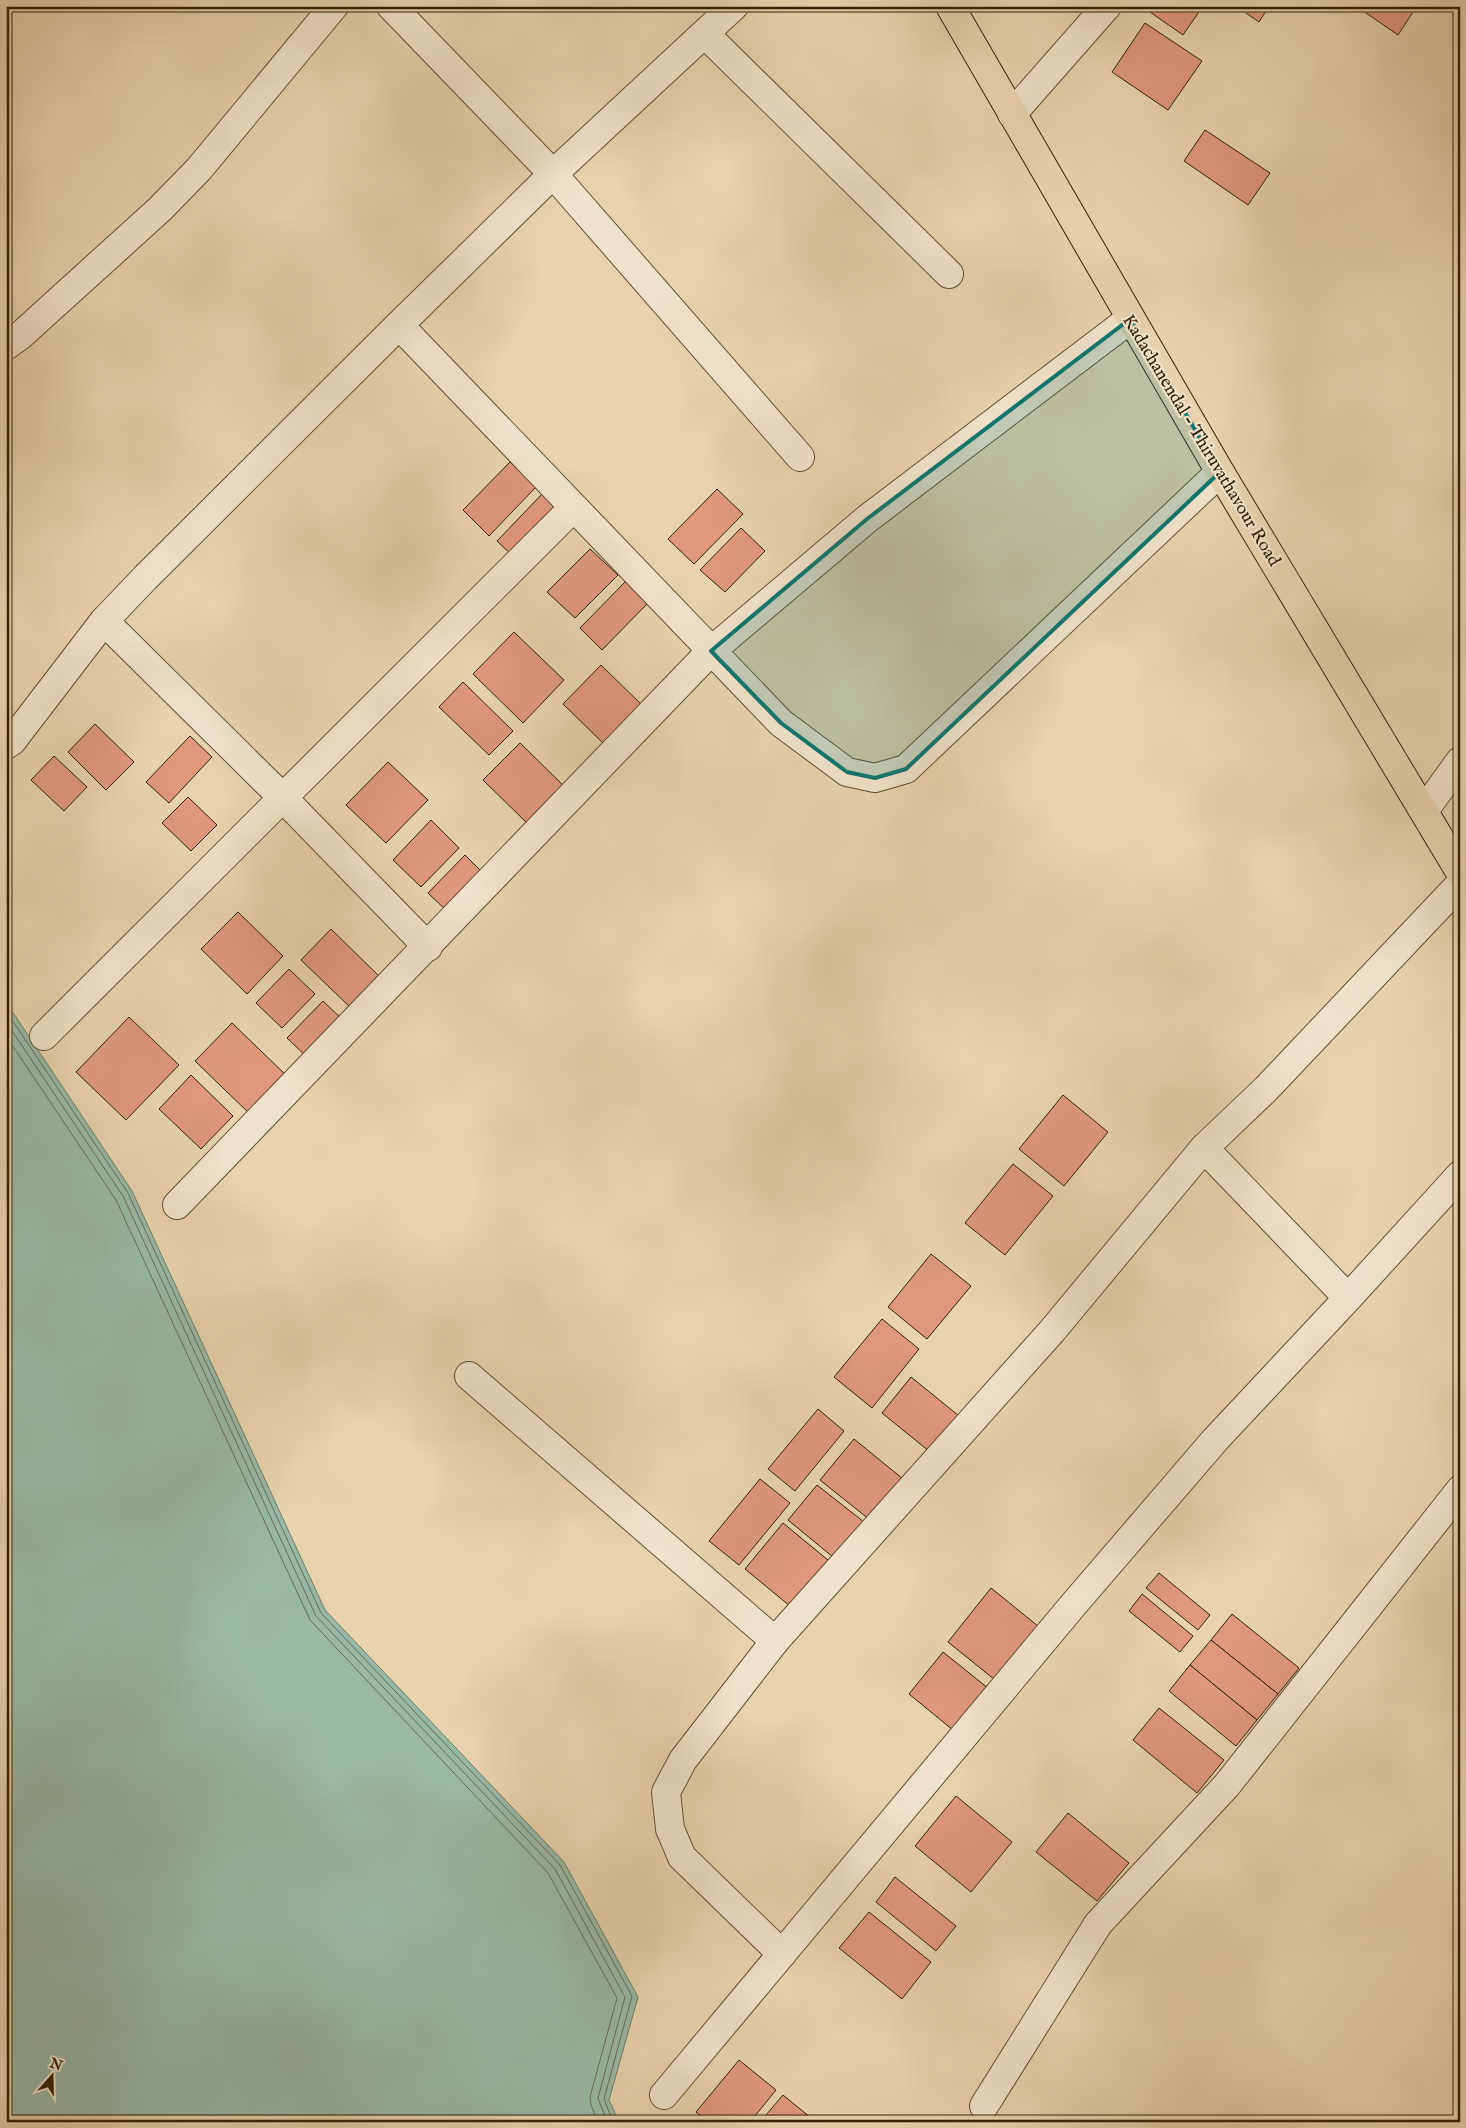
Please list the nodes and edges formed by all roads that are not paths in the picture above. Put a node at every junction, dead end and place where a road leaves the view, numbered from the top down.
1 (334, 6) edge
2 (391, 6) edge
3 (734, 6) edge
4 (950, 6) edge
5 (1107, 6) edge
6 (705, 34) junction
7 (1012, 114) junction
8 (553, 174) junction
9 (949, 274) dead end
10 (1130, 319) junction
11 (399, 325) junction
12 (11, 332) edge
13 (800, 457) dead end
14 (1220, 472) junction
15 (574, 508) junction
16 (104, 622) junction
17 (712, 651) junction
18 (6, 745) edge
19 (1460, 761) edge
20 (282, 797) junction
21 (1424, 811) junction
22 (1460, 872) edge
23 (1460, 884) edge
24 (428, 947) junction
25 (44, 1036) dead end
26 (1204, 1148) junction
27 (1460, 1175) edge
28 (177, 1205) dead end
29 (1348, 1298) junction
30 (469, 1376) dead end
31 (1460, 1490) edge
32 (775, 1641) junction
33 (782, 1954) junction
34 (664, 2095) dead end
35 (984, 2106) dead end

1 - 12 street
2 - 8 street
3 - 6 street
4 - 7 main road, Kadachanendal - Thiruvathavour Road
5 - 7 street
6 - 8 street
6 - 9 street
7 - 10 main road, Kadachanendal - Thiruvathavour Road
8 - 11 street
8 - 13 street
10 - 14 main road, Kadachanendal - Thiruvathavour Road
10 - 17 street
11 - 15 street
11 - 16 street
14 - 17 street
14 - 21 main road, Kadachanendal - Thiruvathavour Road
15 - 17 street
15 - 20 street
16 - 18 street
16 - 20 street
17 - 24 street
19 - 21 street
20 - 24 street
20 - 25 street
21 - 22 main road, Kadachanendal - Thiruvathavour Road
23 - 26 street
24 - 28 street
26 - 29 street
26 - 32 street
27 - 29 street
29 - 33 street
30 - 32 street
31 - 35 street
32 - 33 street
33 - 34 street

